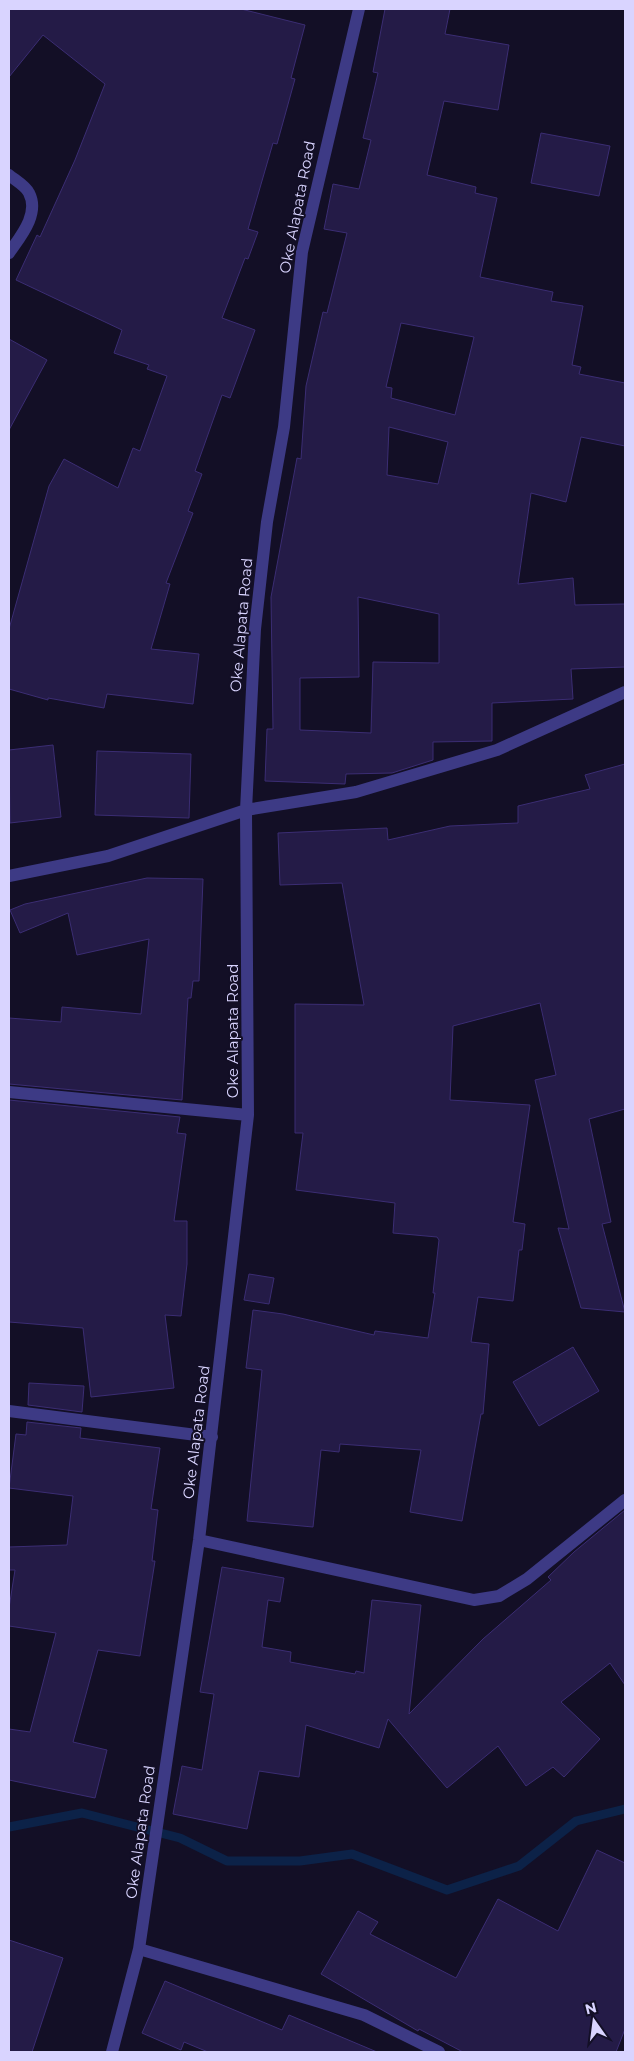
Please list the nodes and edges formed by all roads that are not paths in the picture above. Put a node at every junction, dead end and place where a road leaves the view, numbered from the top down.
1 (359, 9) edge
2 (9, 175) edge
3 (9, 253) edge
4 (625, 692) edge
5 (246, 810) junction
6 (9, 876) edge
7 (9, 1092) edge
8 (248, 1115) junction
9 (9, 1411) edge
10 (212, 1437) junction
11 (625, 1500) edge
12 (199, 1540) junction
13 (139, 1949) junction
14 (112, 2052) edge
15 (439, 2052) edge

1 - 5 street, Oke Alapata Road
2 - 3 street
4 - 5 street
5 - 6 street
5 - 8 street, Oke Alapata Road
7 - 8 street
8 - 10 street, Oke Alapata Road
9 - 10 street
10 - 12 street, Oke Alapata Road
11 - 12 street
12 - 13 street, Oke Alapata Road
13 - 14 street, Oke Alapata Road
13 - 15 street

